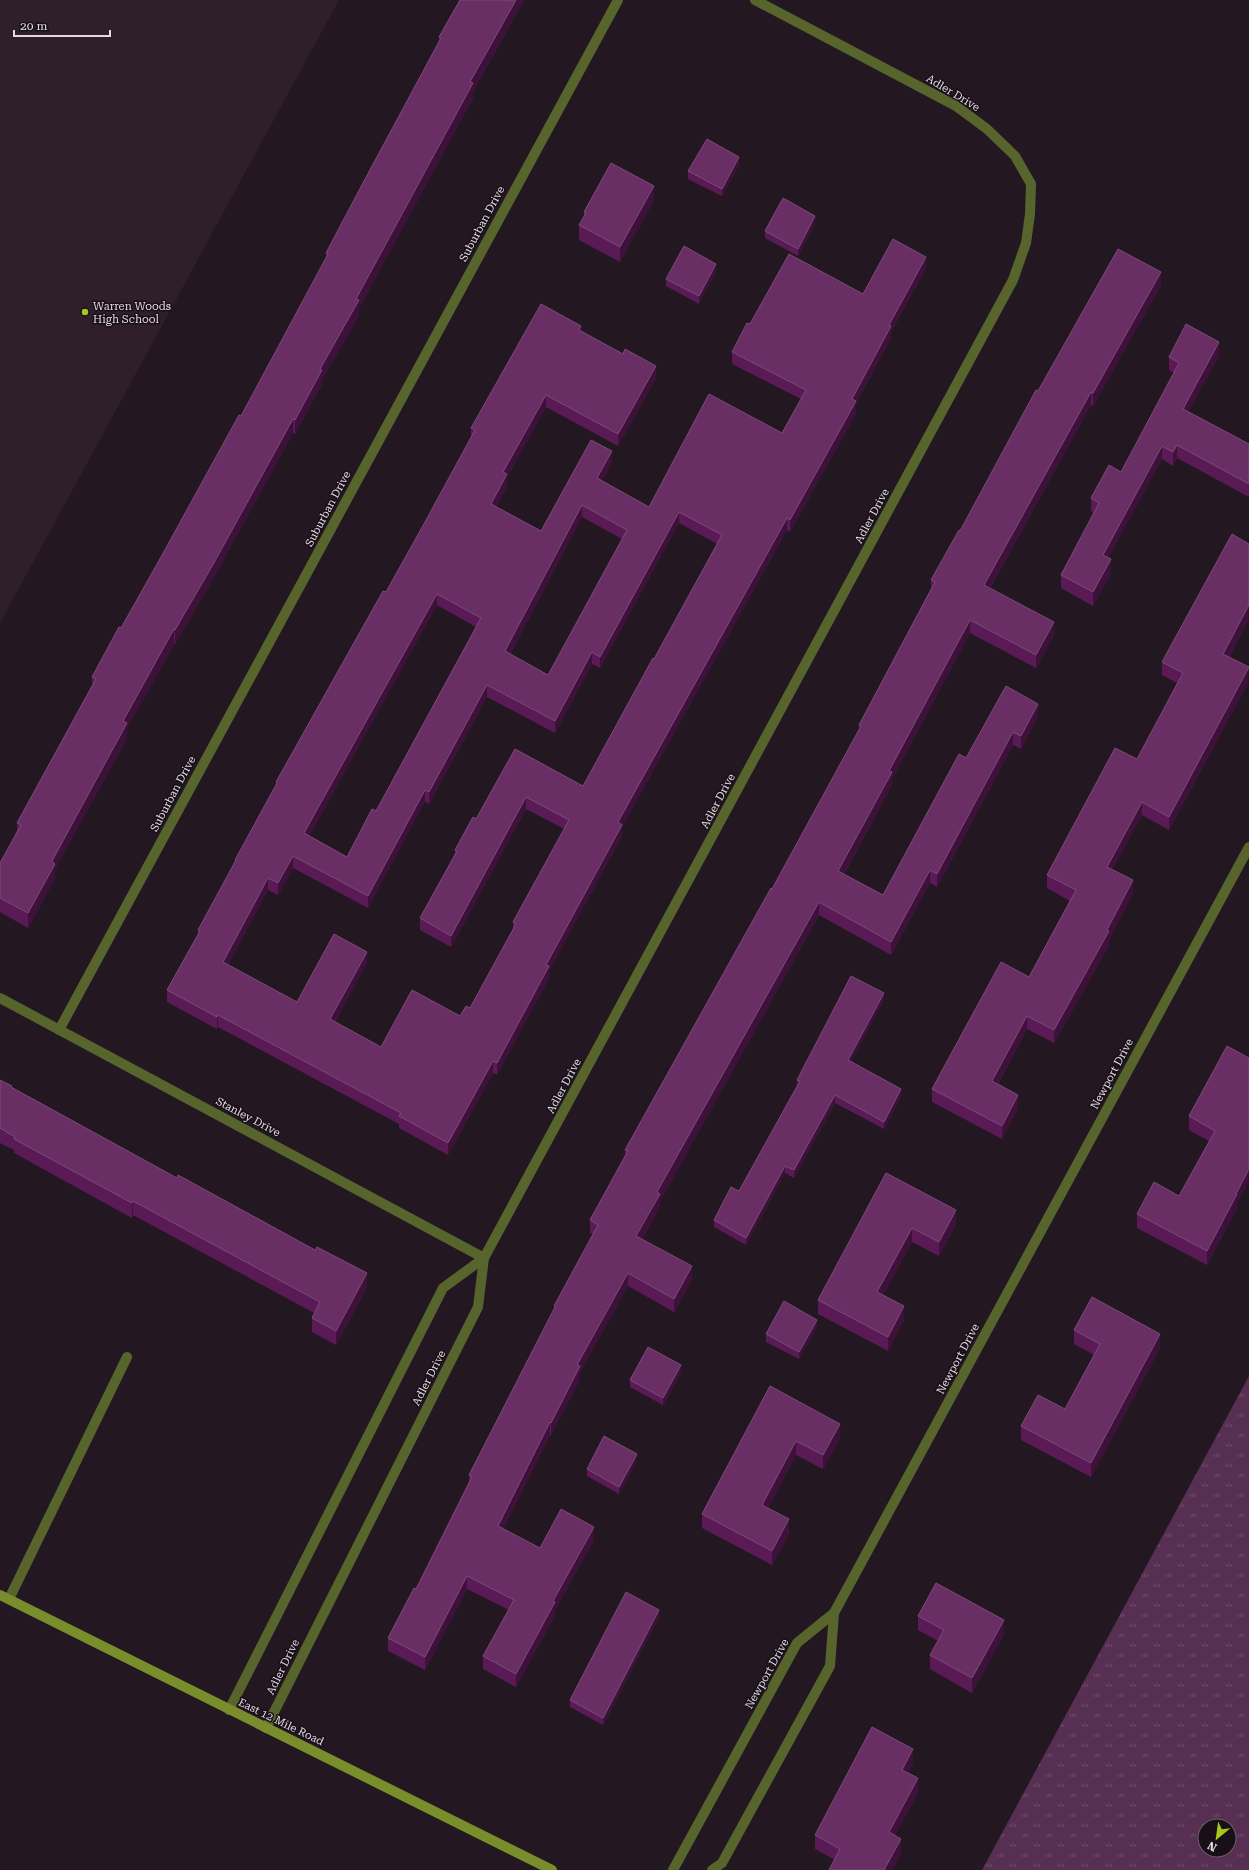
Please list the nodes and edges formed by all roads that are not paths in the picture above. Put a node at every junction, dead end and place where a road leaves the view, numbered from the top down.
1 (618, 0) edge
2 (755, 0) edge
3 (1249, 847) edge
4 (0, 998) edge
5 (59, 1030) junction
6 (484, 1258) junction
7 (127, 1357) dead end
8 (4, 1597) edge
9 (834, 1612) junction
10 (229, 1710) junction
11 (266, 1728) junction
12 (552, 1870) edge
13 (673, 1870) edge
14 (712, 1870) edge

1 - 5 street, Suburban Drive
2 - 6 street, Adler Drive
3 - 9 street, Newport Drive
4 - 5 street, Stanley Drive
5 - 6 street, Stanley Drive
6 - 10 street
6 - 11 street, Adler Drive
7 - 8 street
8 - 10 main road, East 12 Mile Road
9 - 13 street, Newport Drive
9 - 14 street
10 - 11 main road, East 12 Mile Road
11 - 12 main road, East 12 Mile Road

